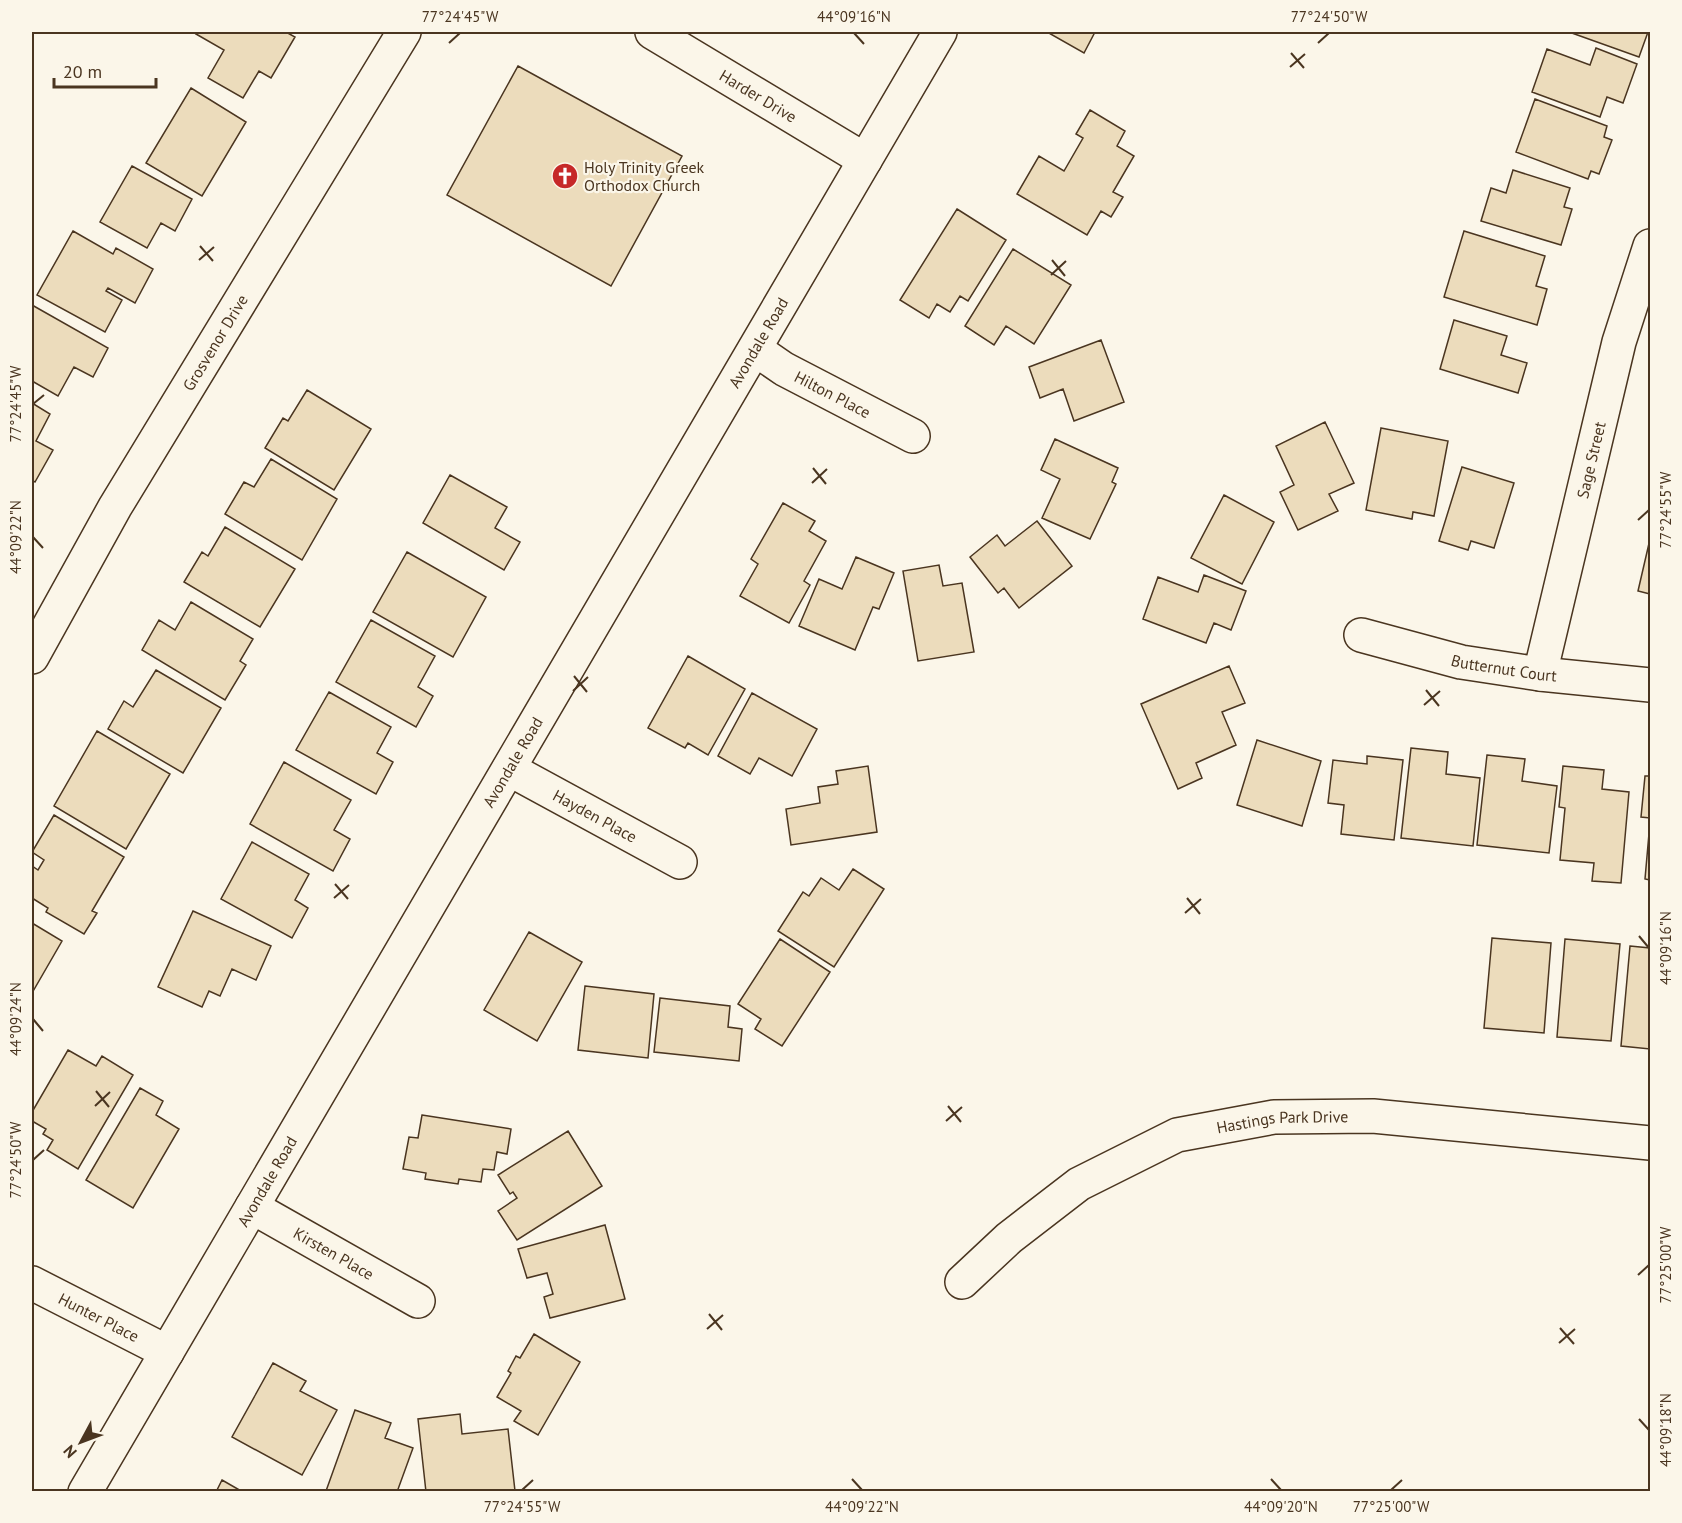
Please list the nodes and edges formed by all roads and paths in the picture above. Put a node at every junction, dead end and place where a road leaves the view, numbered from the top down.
1 (404, 32) edge
2 (652, 32) edge
3 (940, 32) edge
4 (865, 160) junction
5 (1650, 246) edge
6 (755, 350) junction
7 (913, 436) dead end
8 (1361, 635) dead end
9 (32, 657) edge
10 (1540, 674) junction
11 (1650, 685) edge
12 (509, 769) junction
13 (680, 862) dead end
14 (1650, 1143) edge
15 (252, 1207) junction
16 (962, 1282) dead end
17 (32, 1283) edge
18 (418, 1300) dead end
19 (167, 1352) junction
20 (85, 1491) edge

1 - 9 street, Grosvenor Drive
2 - 4 street, Harder Drive
3 - 4 street, Avondale Road
4 - 6 street, Avondale Road
5 - 10 street, Sage Street
6 - 7 street, Hilton Place
6 - 12 street, Avondale Road
8 - 10 street, Butternut Court
10 - 11 street, Butternut Court
12 - 13 street, Hayden Place
12 - 15 street, Avondale Road
14 - 16 street, Hastings Park Drive
15 - 18 street, Kirsten Place
15 - 19 street, Avondale Road
17 - 19 street, Hunter Place
19 - 20 street, Avondale Road

